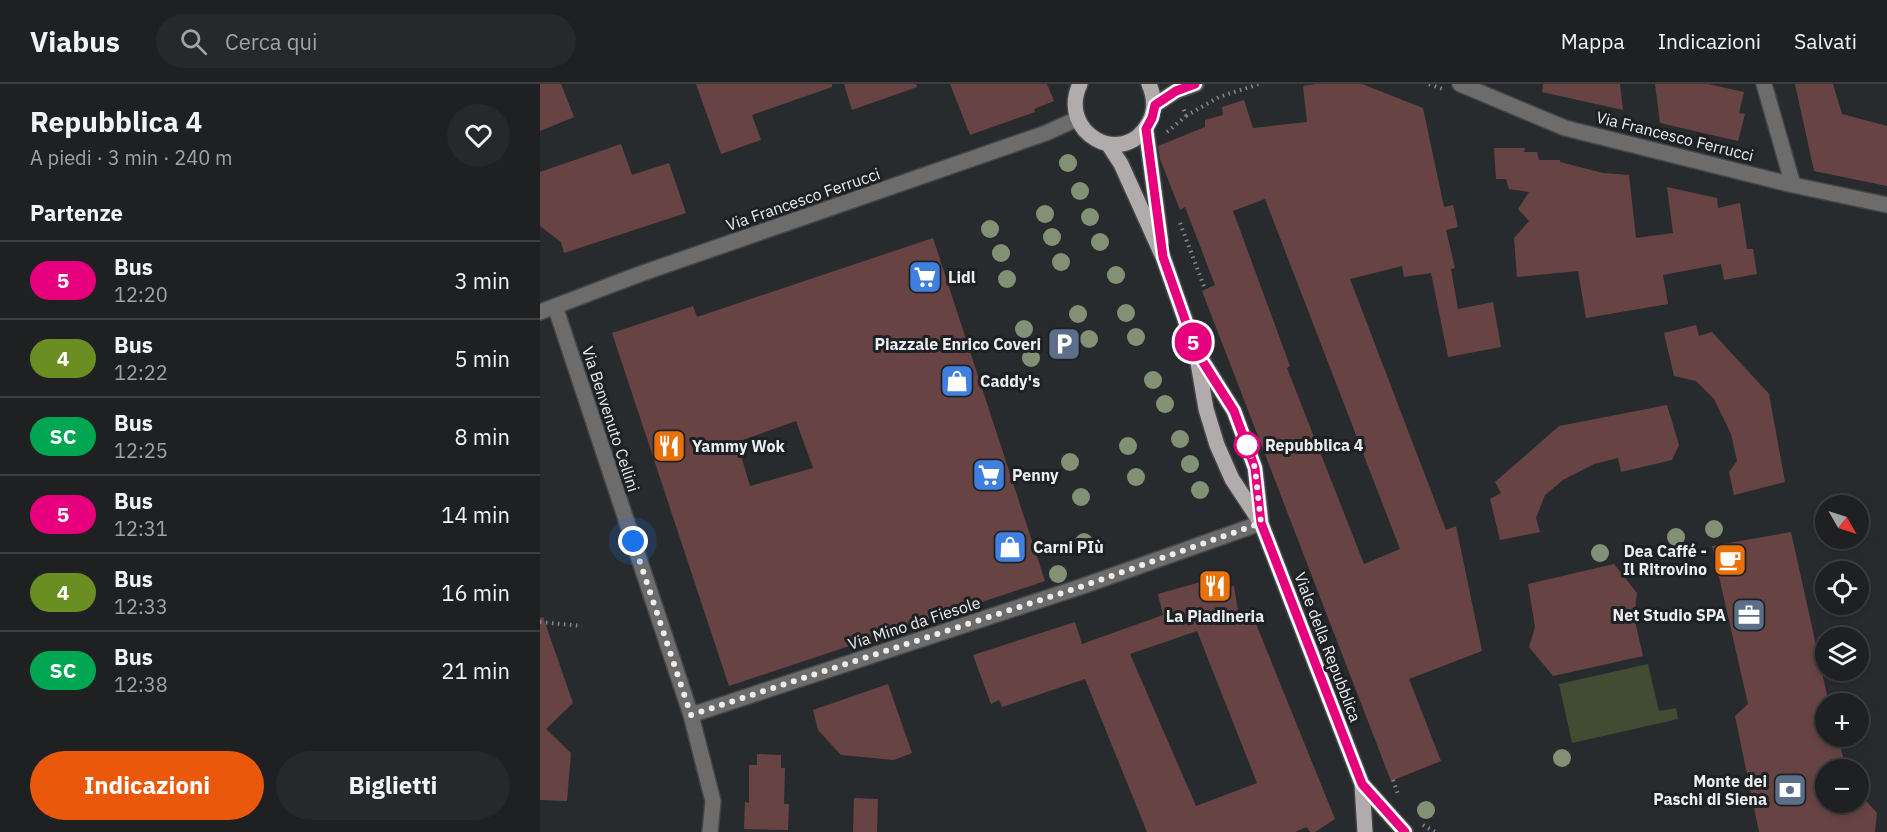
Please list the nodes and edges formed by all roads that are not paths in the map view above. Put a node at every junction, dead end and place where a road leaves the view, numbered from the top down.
1 (1080, 84) edge
2 (1149, 84) edge
3 (1196, 84) edge
4 (1460, 84) edge
5 (1764, 84) edge
6 (1155, 105) junction
7 (1077, 119) junction
8 (1146, 129) junction
9 (1108, 144) junction
10 (1793, 185) junction
11 (1887, 205) edge
12 (1163, 257) junction
13 (555, 306) junction
14 (540, 312) edge
15 (1196, 351) junction
16 (1261, 523) junction
17 (691, 715) junction
18 (1362, 784) junction
19 (710, 832) edge
20 (1365, 832) edge
21 (1405, 832) edge

1 - 7 main road
2 - 6 main road
3 - 6 street
4 - 10 street, Via Francesco Ferrucci
5 - 10 street
6 - 8 main road
7 - 9 main road
7 - 13 street, Via Francesco Ferrucci
8 - 9 main road
8 - 12 main road
9 - 12 main road
10 - 11 street, Via Francesco Ferrucci
12 - 15 main road, Viale della Repubblica
13 - 14 street, Via Francesco Ferrucci
13 - 17 street, Via Benvenuto Cellini
15 - 16 main road, Viale della Repubblica
15 - 16 main road, Viale della Repubblica
16 - 17 street, Via Mino da Fiesole
16 - 18 main road, Viale della Repubblica
17 - 19 street
18 - 20 main road
18 - 21 main road

